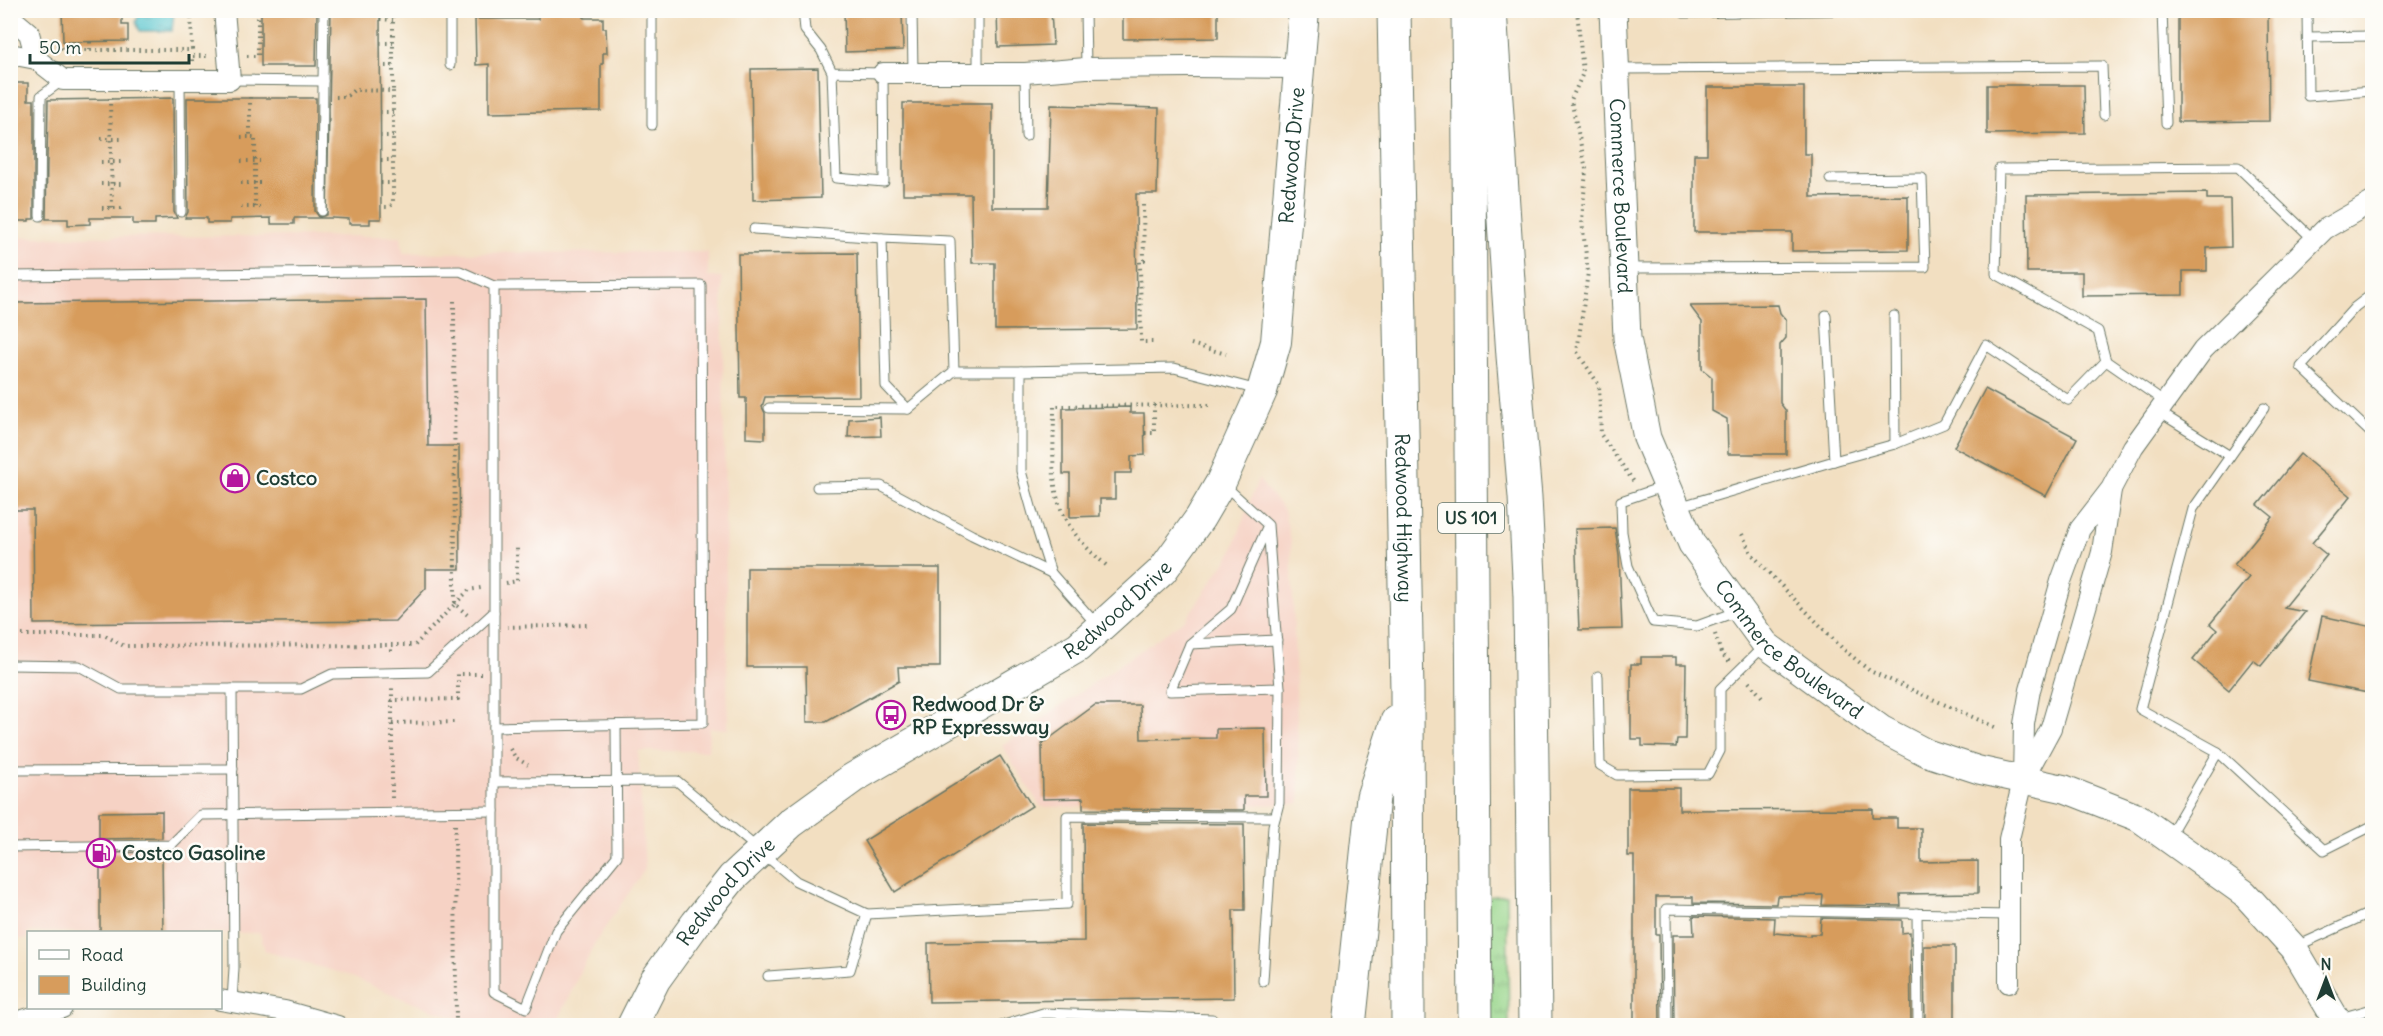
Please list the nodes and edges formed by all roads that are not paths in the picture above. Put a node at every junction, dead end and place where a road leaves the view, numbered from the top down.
1 (224, 10) edge
2 (324, 10) edge
3 (450, 10) edge
4 (652, 10) edge
5 (803, 10) edge
6 (912, 10) edge
7 (978, 10) edge
8 (1085, 10) edge
9 (1304, 10) edge
10 (1394, 10) edge
11 (1468, 10) edge
12 (1490, 10) edge
13 (1613, 10) edge
14 (1873, 10) edge
15 (2162, 10) edge
16 (2307, 10) edge
17 (1684, 13) dead end
18 (10, 16) edge
19 (2373, 36) edge
20 (2308, 37) junction
21 (10, 54) edge
22 (36, 59) junction
23 (450, 65) dead end
24 (1086, 68) junction
25 (1298, 68) junction
26 (1616, 69) junction
27 (832, 72) junction
28 (883, 73) junction
29 (913, 73) junction
30 (978, 73) junction
31 (1025, 73) junction
32 (63, 80) junction
33 (180, 80) junction
34 (230, 80) junction
35 (323, 81) junction
36 (2373, 91) edge
37 (2104, 115) dead end
38 (2166, 123) dead end
39 (652, 125) dead end
40 (1026, 136) dead end
41 (1830, 179) dead end
42 (2373, 202) edge
43 (322, 211) dead end
44 (181, 212) dead end
45 (40, 216) dead end
46 (754, 229) dead end
47 (882, 238) junction
48 (2314, 240) junction
49 (1624, 268) junction
50 (10, 276) edge
51 (494, 286) junction
52 (2373, 294) edge
53 (1826, 315) dead end
54 (1894, 316) dead end
55 (2106, 362) junction
56 (954, 371) junction
57 (1020, 371) junction
58 (1262, 391) junction
59 (2162, 407) junction
60 (769, 408) dead end
61 (2264, 408) dead end
62 (908, 409) junction
63 (2373, 434) edge
64 (1895, 444) junction
65 (2230, 456) junction
66 (1834, 461) junction
67 (1221, 482) junction
68 (817, 487) dead end
69 (2111, 489) junction
70 (1671, 497) junction
71 (1268, 525) junction
72 (1051, 573) junction
73 (1740, 610) junction
74 (494, 612) junction
75 (1100, 628) junction
76 (1277, 640) junction
77 (1190, 644) junction
78 (1766, 645) junction
79 (10, 665) edge
80 (1598, 676) dead end
81 (1280, 688) junction
82 (232, 689) junction
83 (1407, 691) junction
84 (616, 725) junction
85 (494, 727) junction
86 (2218, 752) junction
87 (233, 769) junction
88 (10, 770) edge
89 (2023, 781) junction
90 (494, 782) junction
91 (617, 782) junction
92 (494, 811) junction
93 (234, 815) junction
94 (1275, 817) junction
95 (2373, 826) edge
96 (2168, 838) junction
97 (10, 847) edge
98 (760, 851) junction
99 (2373, 912) edge
100 (1917, 913) junction
101 (867, 914) junction
102 (2009, 915) junction
103 (2294, 948) junction
104 (768, 976) dead end
105 (1263, 981) dead end
106 (2010, 983) dead end
107 (226, 1000) edge
108 (59, 1009) edge
109 (2373, 1009) edge
110 (2339, 1022) edge
111 (10, 1024) edge
112 (338, 1026) edge
113 (633, 1026) edge
114 (1001, 1026) edge
115 (1212, 1026) edge
116 (1349, 1026) edge
117 (1408, 1026) edge
118 (1475, 1026) edge
119 (1535, 1026) edge
120 (1667, 1026) edge
121 (1918, 1026) edge

1 - 34 street
2 - 35 lane
3 - 23 lane
4 - 39 lane
5 - 27 lane
6 - 29 lane
7 - 30 lane
8 - 24 lane
9 - 25 main road, Redwood Drive
10 - 83 highway, Redwood Highway
11 - 118 highway, US 101
12 - 119 highway
13 - 26 street, Commerce Boulevard
14 - 17 lane
15 - 38 lane
16 - 20 lane
18 - 22 street
19 - 20 lane
20 - 36 lane
21 - 22 street
22 - 32 street
24 - 25 street
24 - 31 street
25 - 58 main road, Redwood Drive
26 - 37 lane
26 - 49 street, Commerce Boulevard
27 - 28 lane
27 - 28 lane
28 - 29 street
29 - 30 street
30 - 31 street
31 - 40 lane
32 - 33 street
32 - 45 lane
33 - 34 street
33 - 44 lane
34 - 35 lane
35 - 43 lane
41 - 49 lane
42 - 48 street
46 - 47 lane
47 - 56 lane
47 - 62 lane
48 - 55 lane
48 - 59 street
49 - 70 street, Commerce Boulevard
50 - 51 lane
51 - 74 lane
51 - 84 lane
52 - 63 lane
53 - 66 lane
54 - 64 lane
55 - 59 lane
55 - 64 lane
56 - 57 lane
56 - 62 lane
57 - 58 lane
57 - 72 lane
58 - 67 main road, Redwood Drive
59 - 65 lane
59 - 69 street
60 - 62 lane
61 - 65 lane
64 - 66 lane
65 - 86 lane
66 - 70 lane
67 - 71 lane
67 - 75 main road, Redwood Drive
68 - 72 lane
69 - 89 street
69 - 89 street
70 - 73 street, Commerce Boulevard
70 - 73 lane
71 - 76 lane
71 - 77 lane
72 - 75 lane
73 - 78 street, Commerce Boulevard
74 - 82 lane
74 - 85 lane
75 - 98 main road, Redwood Drive
76 - 77 lane
76 - 81 lane
77 - 81 lane
78 - 80 lane
78 - 89 street, Commerce Boulevard
79 - 82 lane
81 - 94 lane
82 - 87 lane
83 - 116 highway
83 - 117 highway, Redwood Highway
84 - 85 lane
84 - 91 lane
85 - 90 lane
86 - 95 lane
86 - 96 lane
87 - 88 lane
87 - 93 lane
89 - 96 street, Commerce Boulevard
89 - 102 street
90 - 91 lane
90 - 92 lane
91 - 92 lane
91 - 98 lane
92 - 93 lane
93 - 97 lane
93 - 107 lane
94 - 101 lane
94 - 105 lane
96 - 103 street, Commerce Boulevard
98 - 101 lane
98 - 113 main road, Redwood Drive
99 - 103 lane
100 - 102 lane
100 - 120 lane
100 - 121 lane
101 - 104 lane
102 - 106 street
103 - 110 street, Commerce Boulevard
107 - 112 street
108 - 111 street
109 - 110 lane
114 - 115 lane

